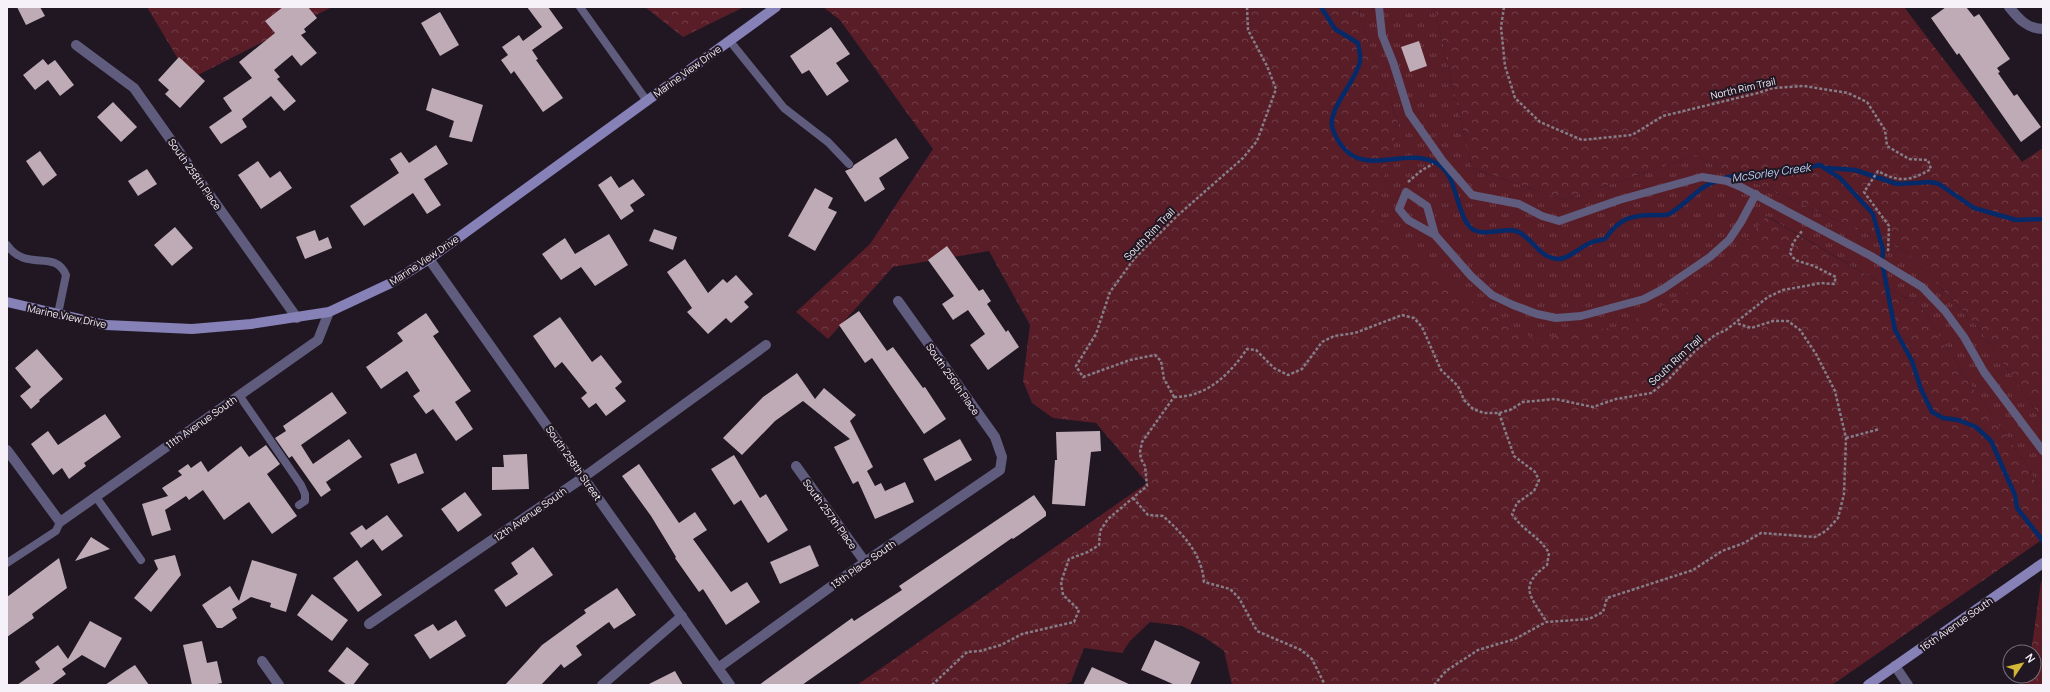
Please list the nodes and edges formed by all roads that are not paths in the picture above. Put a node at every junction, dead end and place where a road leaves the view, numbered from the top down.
1 (580, 7) edge
2 (776, 7) edge
3 (1380, 7) edge
4 (2009, 7) edge
5 (2043, 29) edge
6 (729, 40) junction
7 (76, 45) dead end
8 (647, 101) junction
9 (849, 164) dead end
10 (1756, 194) junction
11 (1434, 235) junction
12 (7, 246) edge
13 (428, 259) junction
14 (898, 301) dead end
15 (7, 302) edge
16 (329, 312) junction
17 (58, 314) junction
18 (297, 318) junction
19 (766, 345) dead end
20 (239, 395) junction
21 (7, 450) edge
22 (2043, 451) edge
23 (1003, 460) joint
24 (796, 466) dead end
25 (584, 477) junction
26 (96, 497) junction
27 (299, 505) dead end
28 (60, 522) junction
29 (141, 560) dead end
30 (865, 562) junction
31 (7, 563) edge
32 (2043, 563) edge
33 (682, 616) junction
34 (369, 624) dead end
35 (262, 661) dead end
36 (1895, 666) junction
37 (718, 668) junction
38 (279, 685) edge
39 (602, 685) edge
40 (730, 685) edge
41 (1868, 685) edge
42 (1908, 685) edge

1 - 8 lane
2 - 6 main road, Marine View Drive
3 - 10 lane
4 - 5 street
6 - 8 main road, Marine View Drive
6 - 9 lane
7 - 18 street, South 258th Place
8 - 13 main road, Marine View Drive
10 - 11 lane
10 - 22 lane
11 - 11 lane
12 - 17 lane
13 - 16 main road, Marine View Drive
13 - 25 street, South 258th Street
14 - 23 street, South 256th Place
15 - 17 main road, Marine View Drive
16 - 18 main road, Marine View Drive
16 - 20 street, 11th Avenue South
17 - 18 main road, Marine View Drive
19 - 25 street, 12th Avenue South
20 - 26 street, 11th Avenue South
20 - 27 lane
21 - 28 street
23 - 30 street, 13th Place South
24 - 30 street, South 257th Place
25 - 33 street, South 258th Street
25 - 34 street, 12th Avenue South
26 - 28 street, 11th Avenue South
26 - 29 lane
28 - 31 lane
30 - 37 street, 13th Place South
32 - 36 main road, 16th Avenue South
33 - 37 street, South 258th Street
33 - 39 street
35 - 38 street
36 - 41 main road, 16th Avenue South
36 - 42 street
37 - 40 street, South 258th Street

